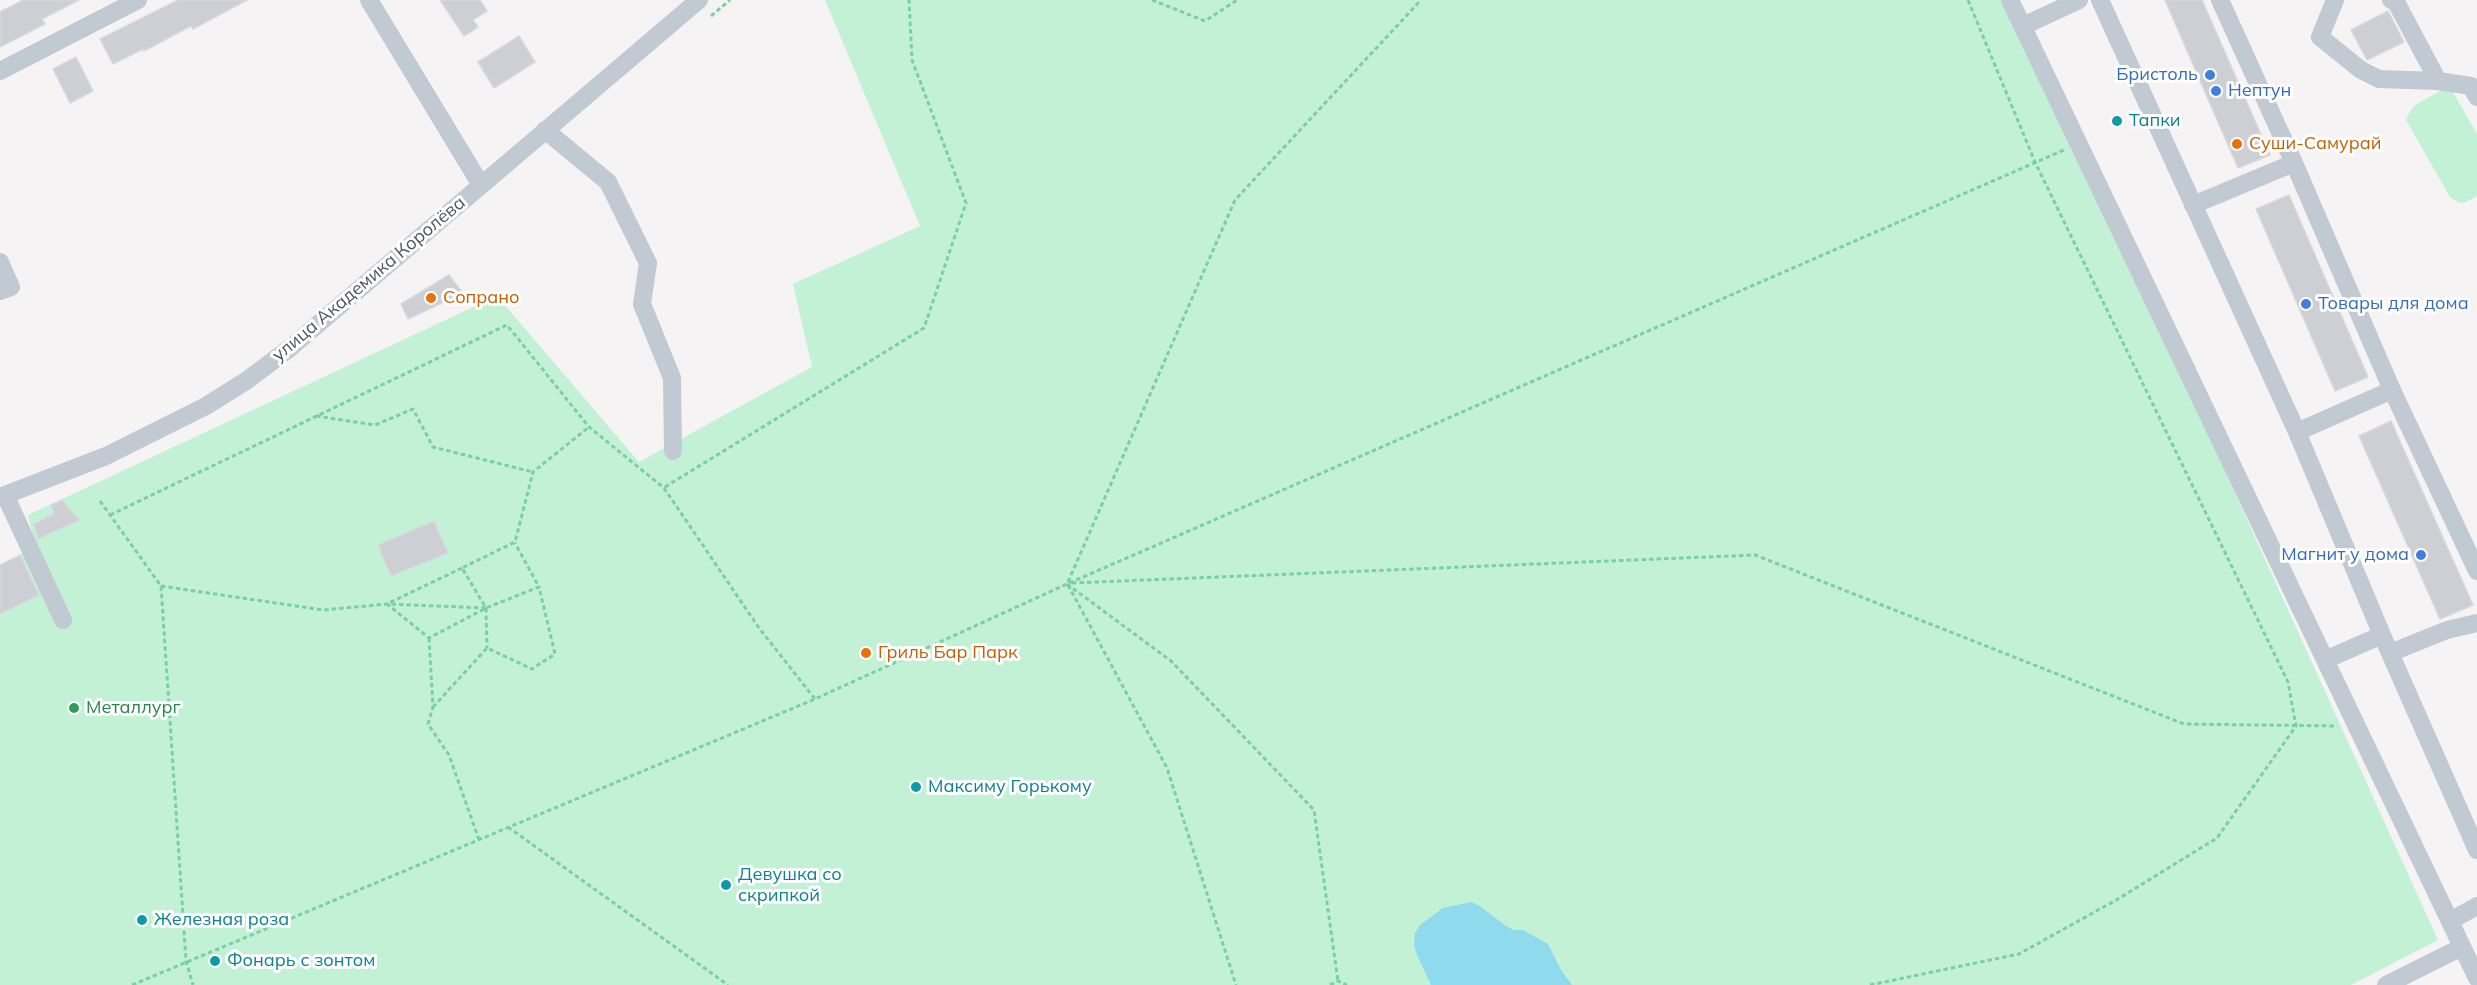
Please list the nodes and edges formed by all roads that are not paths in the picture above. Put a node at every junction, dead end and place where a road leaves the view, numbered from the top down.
1 (138, 0) edge
2 (369, 0) edge
3 (699, 0) edge
4 (2010, 0) edge
5 (2079, 0) edge
6 (2100, 0) edge
7 (2220, 0) edge
8 (2335, 0) edge
9 (2391, 0) edge
10 (2022, 26) junction
11 (0, 71) edge
12 (2438, 81) junction
13 (2477, 97) edge
14 (545, 130) junction
15 (2294, 163) junction
16 (481, 186) junction
17 (2193, 205) junction
18 (0, 262) edge
19 (0, 291) edge
20 (2392, 390) junction
21 (2297, 432) junction
22 (674, 451) dead end
23 (3, 496) edge
24 (2477, 571) edge
25 (63, 620) dead end
26 (2477, 623) edge
27 (2382, 635) junction
28 (2390, 653) junction
29 (2325, 660) junction
30 (2477, 850) edge
31 (2477, 906) edge
32 (2450, 921) junction
33 (2462, 947) junction
34 (2477, 978) edge
35 (2386, 985) edge

1 - 11 street
2 - 16 street
3 - 14 street, улица Академика Королёва
4 - 10 street
5 - 10 street
6 - 17 street
7 - 15 street
8 - 12 street
9 - 12 street
10 - 29 street
12 - 13 street
14 - 16 street, улица Академика Королёва
14 - 22 street
15 - 17 street
15 - 20 street
16 - 23 street, улица Академика Королёва
17 - 21 street
18 - 19 street
20 - 21 street
20 - 24 street
21 - 27 street
23 - 25 street
26 - 28 street
27 - 28 street
27 - 29 street
28 - 30 street
29 - 32 street
31 - 32 street
32 - 33 street
33 - 34 street
33 - 35 street

